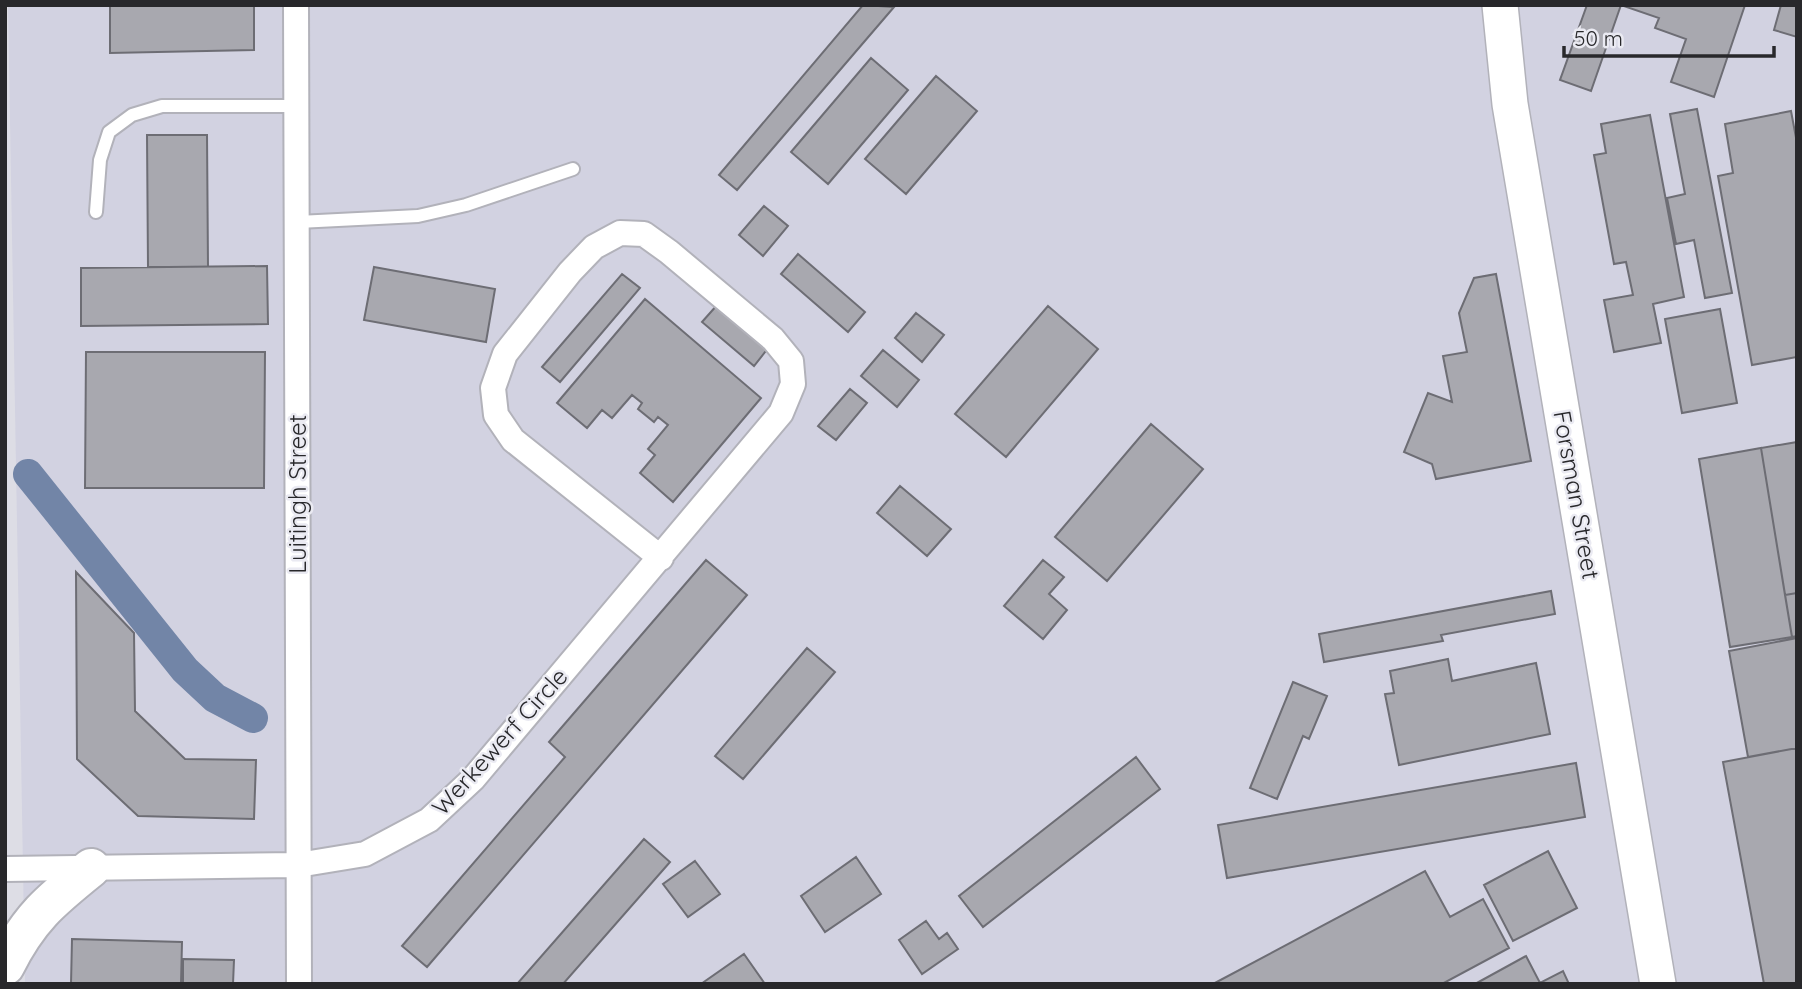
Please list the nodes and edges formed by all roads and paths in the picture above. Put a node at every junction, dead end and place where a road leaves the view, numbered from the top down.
1 (296, 5) edge
2 (1500, 5) edge
3 (297, 106) junction
4 (573, 169) dead end
5 (96, 212) dead end
6 (298, 222) junction
7 (661, 558) junction
8 (298, 864) junction
9 (91, 868) junction
10 (5, 869) edge
11 (5, 965) edge
12 (299, 984) edge
13 (1658, 984) edge

1 - 3 street, Luitingh Street
2 - 13 street, Forsman Street
3 - 5 lane
3 - 6 street, Luitingh Street
4 - 6 lane
6 - 8 street, Luitingh Street
7 - 7 street, Werkewerf Circle
7 - 8 street, Werkewerf Circle
8 - 9 street, Werkewerf Circle
8 - 12 street, Luitingh Street
9 - 10 street, Werkewerf Circle
9 - 11 highway

